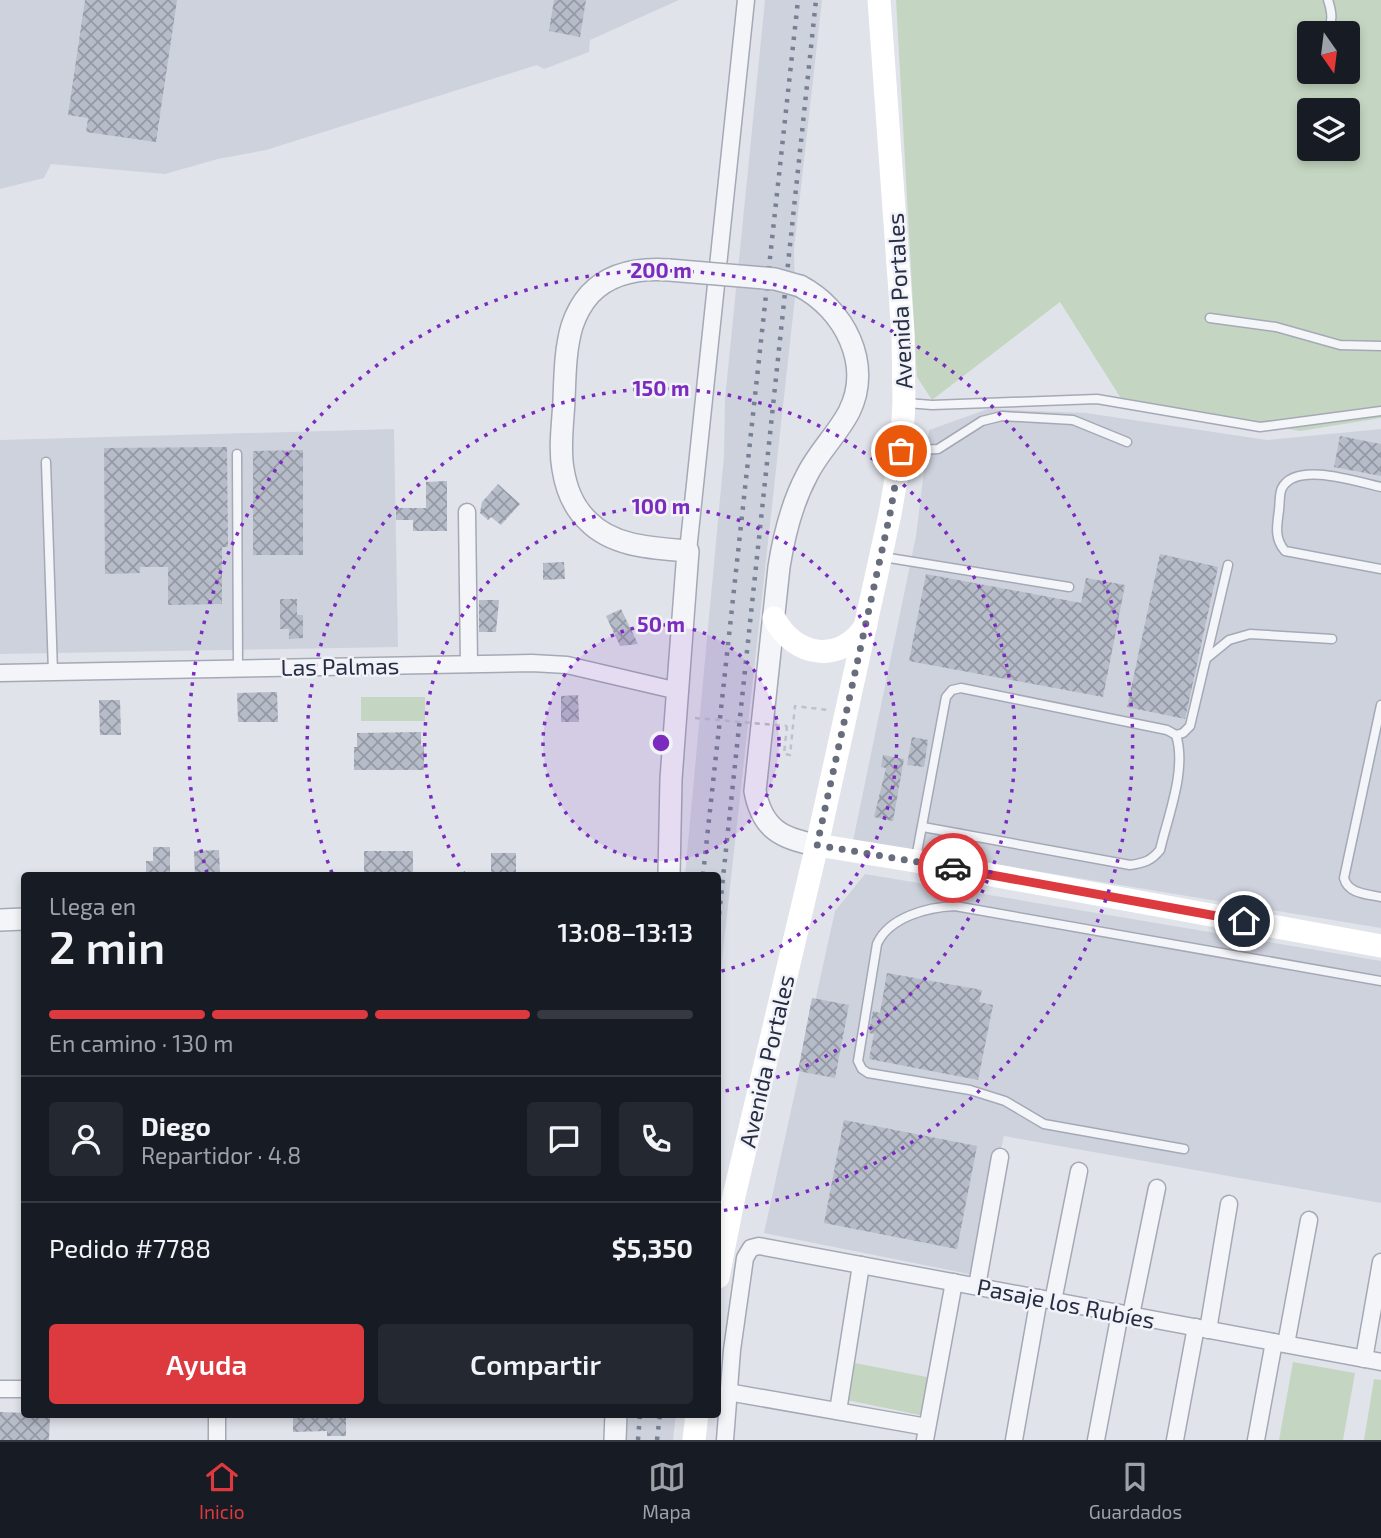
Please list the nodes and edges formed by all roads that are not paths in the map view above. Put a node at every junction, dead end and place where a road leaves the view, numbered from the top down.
1 (746, 0) edge
2 (879, 0) edge
3 (1328, 0) edge
4 (1330, 21) edge
5 (1210, 318) dead end
6 (1381, 346) edge
7 (904, 403) junction
8 (1381, 411) edge
9 (1127, 442) dead end
10 (901, 451) junction
11 (237, 454) dead end
12 (46, 462) dead end
13 (1381, 487) edge
14 (467, 512) dead end
15 (688, 551) junction
16 (880, 556) junction
17 (1228, 565) dead end
18 (1381, 569) edge
19 (1069, 587) dead end
20 (774, 618) junction
21 (866, 625) junction
22 (1332, 639) dead end
23 (1206, 658) junction
24 (469, 664) junction
25 (239, 668) junction
26 (53, 672) junction
27 (0, 673) edge
28 (678, 691) junction
29 (1381, 705) edge
30 (1176, 735) junction
31 (923, 827) junction
32 (817, 845) junction
33 (915, 861) junction
34 (669, 872) edge
35 (1381, 897) edge
36 (21, 919) edge
37 (0, 920) edge
38 (1381, 946) edge
39 (1381, 981) edge
40 (1184, 1149) dead end
41 (1000, 1157) dead end
42 (1079, 1171) dead end
43 (1157, 1188) dead end
44 (1229, 1204) dead end
45 (1309, 1220) dead end
46 (721, 1262) edge
47 (1381, 1262) edge
48 (861, 1265) junction
49 (954, 1282) junction
50 (977, 1286) junction
51 (1046, 1299) junction
52 (1125, 1314) junction
53 (1202, 1329) junction
54 (1280, 1343) junction
55 (1364, 1359) junction
56 (1381, 1362) edge
57 (0, 1389) edge
58 (21, 1389) edge
59 (728, 1392) junction
60 (838, 1411) junction
61 (217, 1418) edge
62 (616, 1418) edge
63 (697, 1418) edge
64 (926, 1434) edge
65 (694, 1439) edge
66 (217, 1440) edge
67 (615, 1440) edge
68 (725, 1440) edge
69 (1014, 1440) edge
70 (1096, 1440) edge
71 (1175, 1440) edge
72 (1256, 1440) edge

1 - 15 street
2 - 7 main road, Avenida Portales
3 - 4 lane
5 - 6 lane
7 - 8 lane
7 - 10 main road, Avenida Portales
9 - 10 lane
10 - 16 main road, Avenida Portales
11 - 25 lane
12 - 26 lane
13 - 18 lane
14 - 24 street
15 - 20 street, Avenida Portales, bridge
15 - 28 street
16 - 19 lane
16 - 21 main road, Avenida Portales
17 - 23 lane
20 - 21 main road
20 - 32 street, Avenida Portales
21 - 32 main road, Avenida Portales
22 - 23 lane
23 - 30 lane
24 - 25 street, Las Palmas
24 - 28 street, Las Palmas
25 - 26 street, Las Palmas
26 - 27 street, Las Palmas
28 - 34 street
29 - 35 lane
30 - 31 lane
30 - 31 lane
31 - 33 lane
32 - 33 main road
32 - 46 main road, Avenida Portales
33 - 38 main road
36 - 37 street
39 - 40 lane
41 - 50 street
42 - 51 street
43 - 52 street
44 - 53 street
45 - 54 street
47 - 55 street
48 - 49 street, Pasaje los Rubíes
48 - 59 street, Pasaje los Rubíes
48 - 60 street
49 - 50 street, Pasaje los Rubíes
49 - 64 street
50 - 51 street, Pasaje los Rubíes
51 - 52 street, Pasaje los Rubíes
51 - 69 street
52 - 53 street, Pasaje los Rubíes
52 - 70 street
53 - 54 street, Pasaje los Rubíes
53 - 71 street
54 - 55 street, Pasaje los Rubíes
54 - 72 street
55 - 56 street, Pasaje los Rubíes
57 - 58 street
59 - 60 street
59 - 68 street
60 - 64 street
61 - 66 street
62 - 67 street
63 - 65 main road

